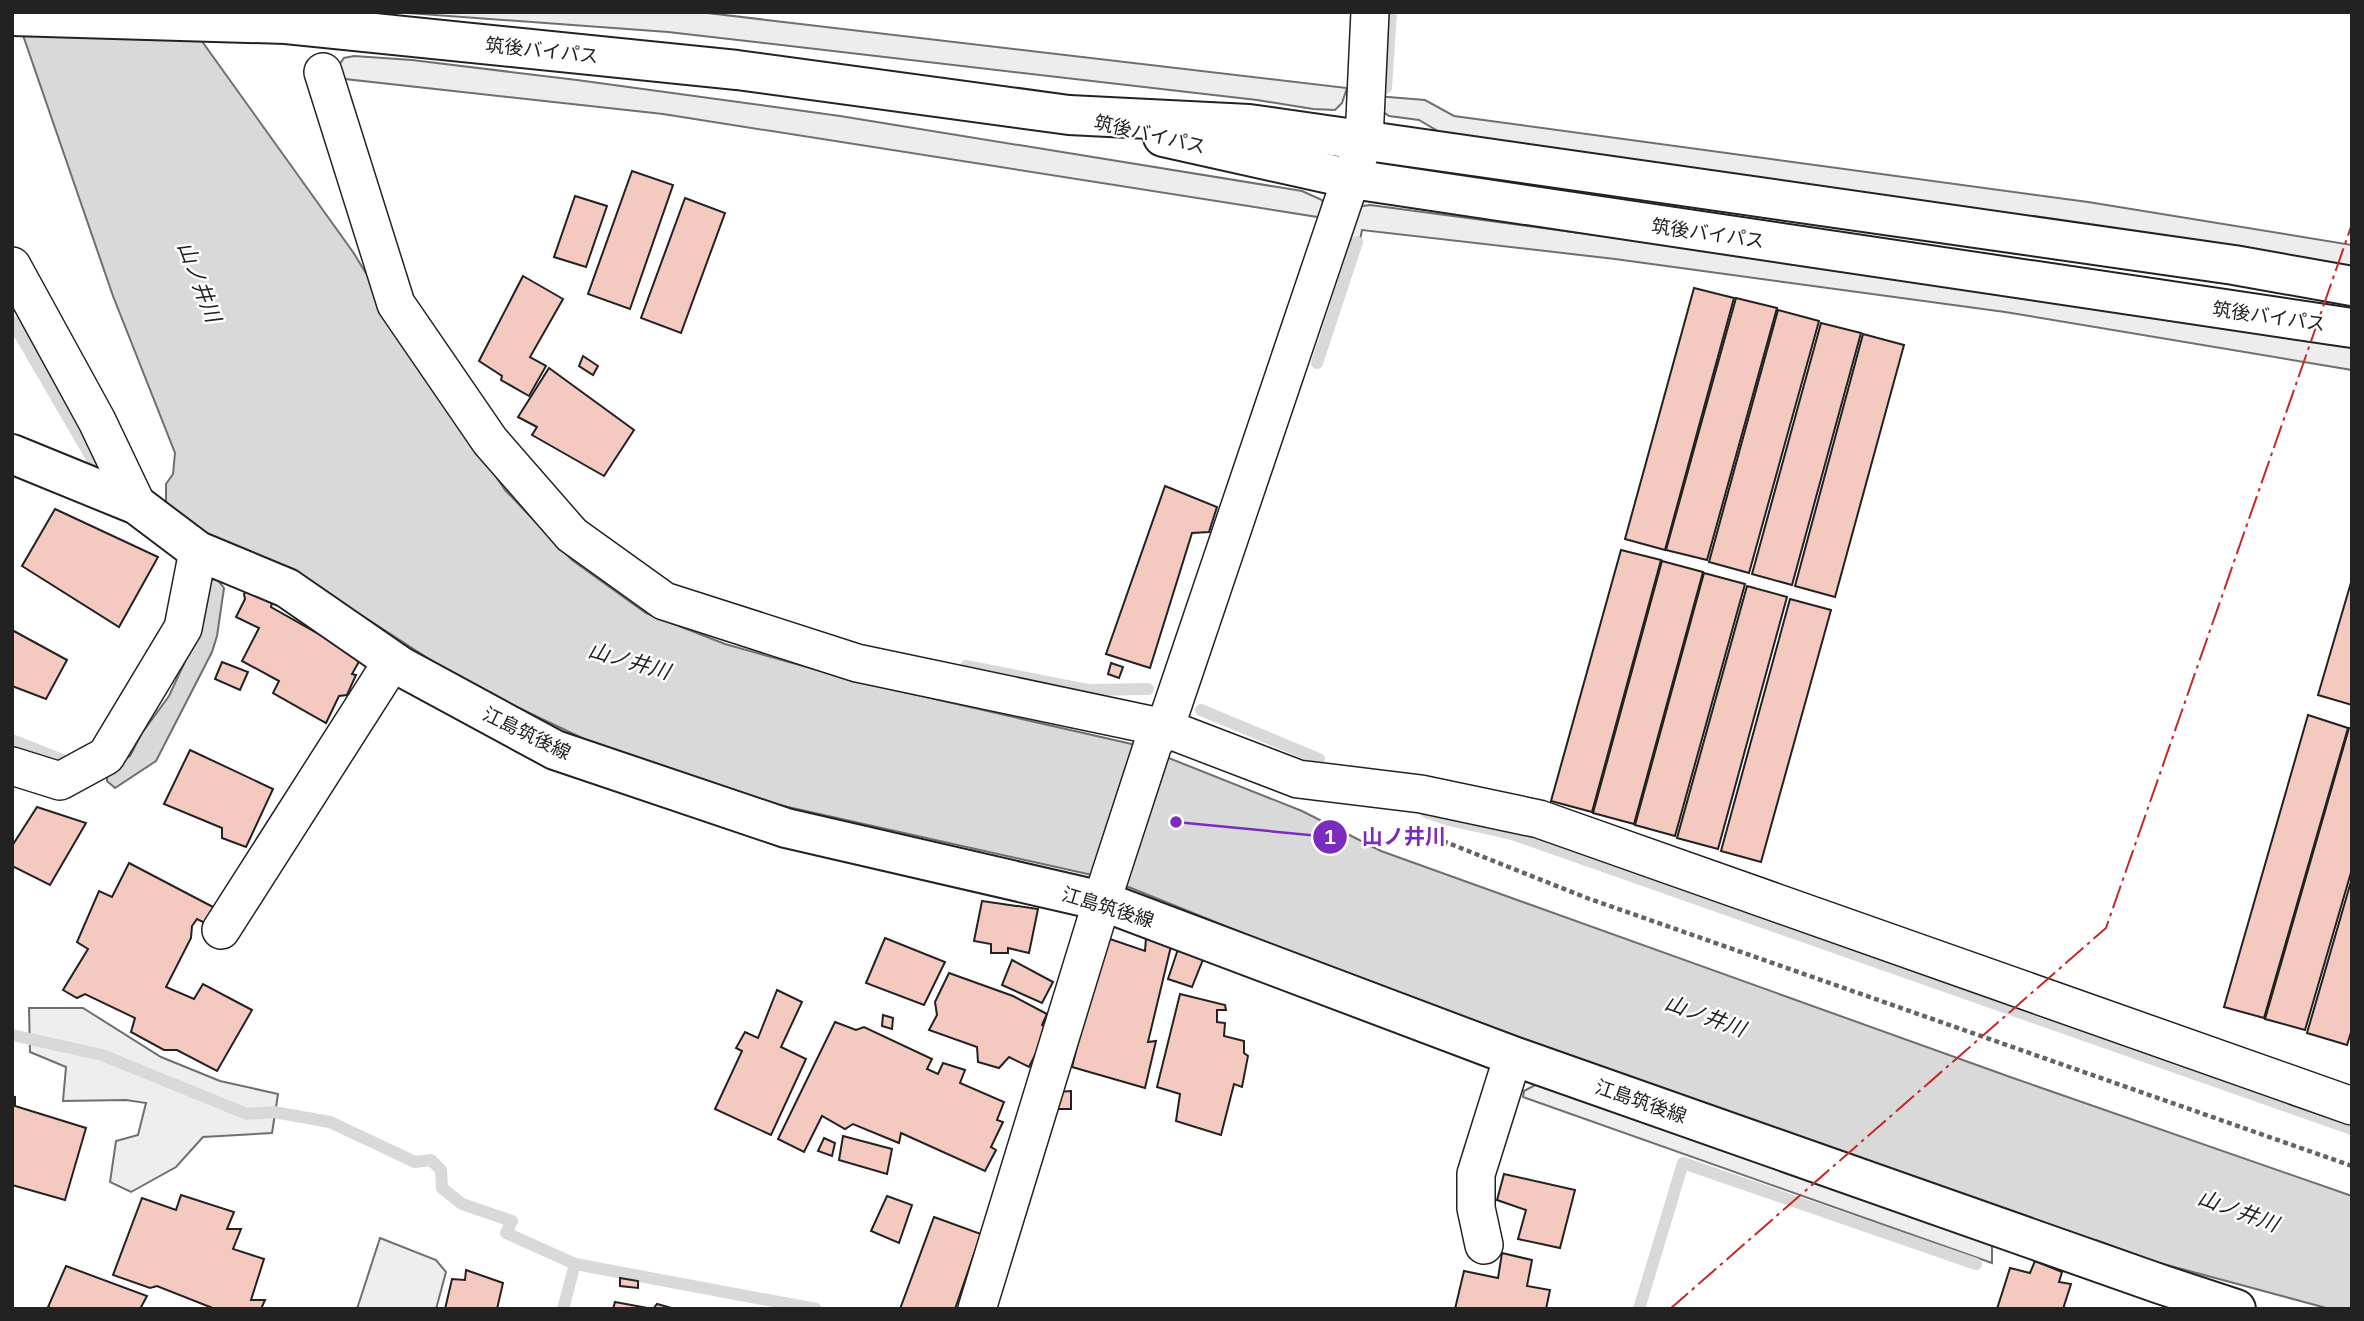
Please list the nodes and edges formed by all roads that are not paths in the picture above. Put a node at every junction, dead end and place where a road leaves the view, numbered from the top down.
1 (1370, 12) edge
2 (12, 16) edge
3 (299, 21) edge
4 (323, 72) dead end
5 (1069, 115) junction
6 (1364, 141) junction
7 (1352, 179) junction
8 (12, 266) edge
9 (2352, 286) edge
10 (2352, 328) edge
11 (12, 454) edge
12 (136, 505) junction
13 (198, 551) junction
14 (392, 662) junction
15 (1159, 736) junction
16 (12, 766) edge
17 (1104, 895) junction
18 (221, 930) dead end
19 (1513, 1056) junction
20 (2352, 1106) edge
21 (1483, 1245) dead end
22 (977, 1309) edge
23 (2236, 1309) edge

1 - 6 street
2 - 3 main road, 筑後バイパス
3 - 5 main road, 筑後バイパス
4 - 15 street
5 - 6 main road, 筑後バイパス
5 - 7 main road, 筑後バイパス
6 - 7 street
6 - 9 main road, 筑後バイパス
7 - 10 main road, 筑後バイパス
7 - 15 street
8 - 12 street
11 - 12 main road, 江島筑後線
12 - 13 main road, 江島筑後線
13 - 14 main road, 江島筑後線
13 - 16 street
14 - 17 main road, 江島筑後線
14 - 18 street
15 - 17 street
15 - 20 street
17 - 19 main road, 江島筑後線
17 - 22 street
19 - 21 street
19 - 23 main road, 江島筑後線

